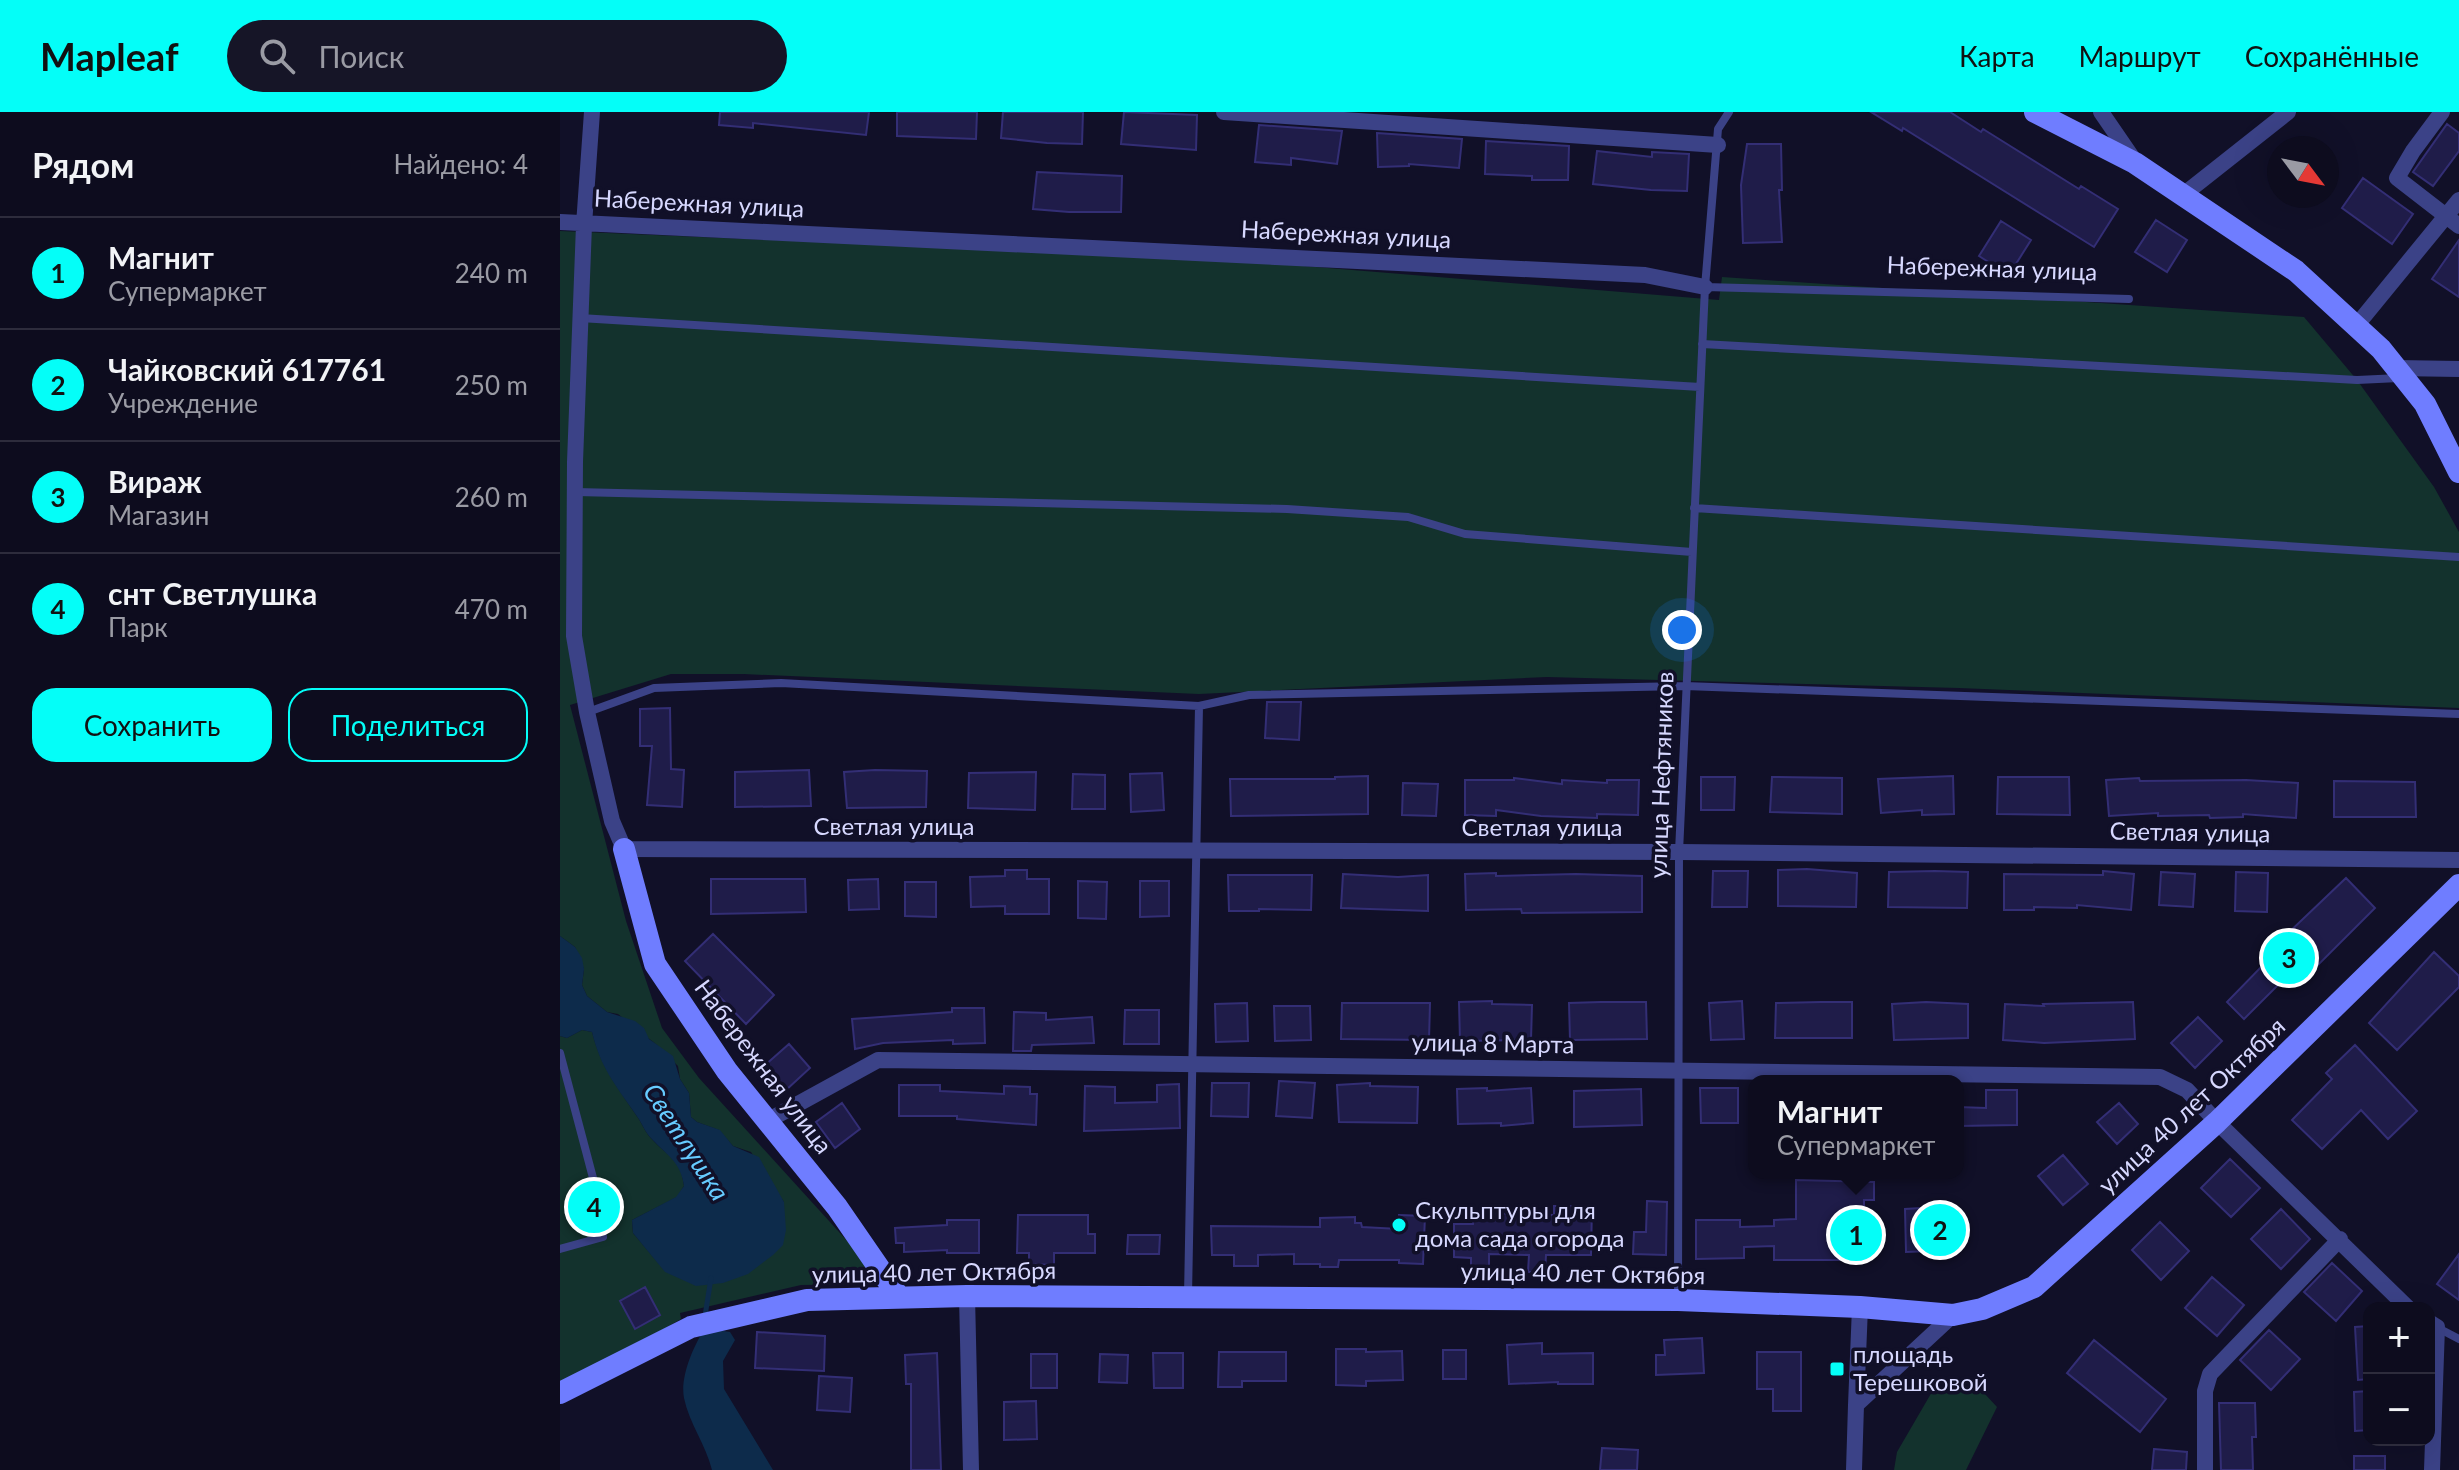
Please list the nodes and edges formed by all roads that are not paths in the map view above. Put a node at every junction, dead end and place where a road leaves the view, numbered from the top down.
1 (592, 112) edge
2 (1224, 112) edge
3 (1729, 112) edge
4 (2035, 112) edge
5 (2101, 112) edge
6 (2288, 112) edge
7 (2442, 112) edge
8 (1718, 145) junction
9 (2135, 163) junction
10 (2183, 195) junction
11 (2459, 200) edge
12 (2453, 221) edge
13 (560, 222) edge
14 (584, 225) junction
15 (1705, 287) junction
16 (2129, 299) dead end
17 (580, 318) junction
18 (2356, 326) junction
19 (1702, 344) junction
20 (2459, 369) edge
21 (2400, 373) junction
22 (1700, 387) junction
23 (2459, 472) edge
24 (576, 492) junction
25 (1694, 508) junction
26 (1692, 552) junction
27 (2459, 557) edge
28 (1685, 686) junction
29 (1199, 706) junction
30 (587, 712) junction
31 (2459, 714) edge
32 (624, 849) junction
33 (1196, 852) junction
34 (1679, 852) junction
35 (2459, 860) edge
36 (2459, 885) edge
37 (560, 1053) edge
38 (1192, 1064) junction
39 (1678, 1071) junction
40 (767, 1121) junction
41 (2217, 1122) junction
42 (2340, 1239) junction
43 (560, 1249) edge
44 (967, 1296) junction
45 (899, 1297) junction
46 (1188, 1297) junction
47 (1678, 1300) junction
48 (2402, 1302) edge
49 (1860, 1307) junction
50 (1953, 1315) junction
51 (2435, 1326) edge
52 (2459, 1339) edge
53 (2433, 1374) edge
54 (560, 1393) edge
55 (1856, 1405) junction
56 (971, 1470) edge
57 (1854, 1470) edge
58 (2205, 1470) edge
59 (2432, 1470) edge

1 - 14 street
2 - 8 street
3 - 8 lane, улица Нефтяников
4 - 9 main road
5 - 9 street
6 - 10 street
7 - 12 street
8 - 15 lane, улица Нефтяников
9 - 10 main road
10 - 18 main road
11 - 12 street
12 - 18 street
13 - 14 street, Набережная улица
14 - 15 street, Набережная улица
14 - 17 street
15 - 16 lane, Набережная улица
15 - 19 lane, улица Нефтяников
17 - 22 lane
17 - 24 street
18 - 21 main road
19 - 21 lane
19 - 22 lane, улица Нефтяников
20 - 21 street
21 - 23 main road
22 - 25 lane, улица Нефтяников
24 - 26 lane
24 - 30 street
25 - 26 lane, улица Нефтяников
25 - 27 lane
26 - 28 lane, улица Нефтяников
28 - 29 lane
28 - 31 lane
28 - 34 lane, улица Нефтяников
29 - 30 lane
29 - 33 lane
30 - 32 street
32 - 33 street, Светлая улица
32 - 40 main road, Набережная улица
33 - 34 street, Светлая улица
33 - 38 lane
34 - 35 street, Светлая улица
34 - 39 lane, улица Нефтяников
36 - 41 main road, улица 40 лет Октября
37 - 43 lane
38 - 39 street, улица 8 Марта
38 - 40 street, улица 8 Марта
38 - 46 lane
39 - 41 street, улица 8 Марта
39 - 47 lane, улица Нефтяников
40 - 45 main road, Набережная улица
41 - 42 street, улица 8 Марта
41 - 50 main road, улица 40 лет Октября
42 - 48 street, улица 8 Марта
42 - 58 street
44 - 45 main road, улица 40 лет Октября
44 - 46 main road, улица 40 лет Октября
44 - 56 street
45 - 54 main road, улица 40 лет Октября
46 - 47 main road, улица 40 лет Октября
47 - 49 main road, улица 40 лет Октября
49 - 50 main road, улица 40 лет Октября
49 - 55 street
50 - 55 street
51 - 52 lane
53 - 59 street
55 - 57 street

